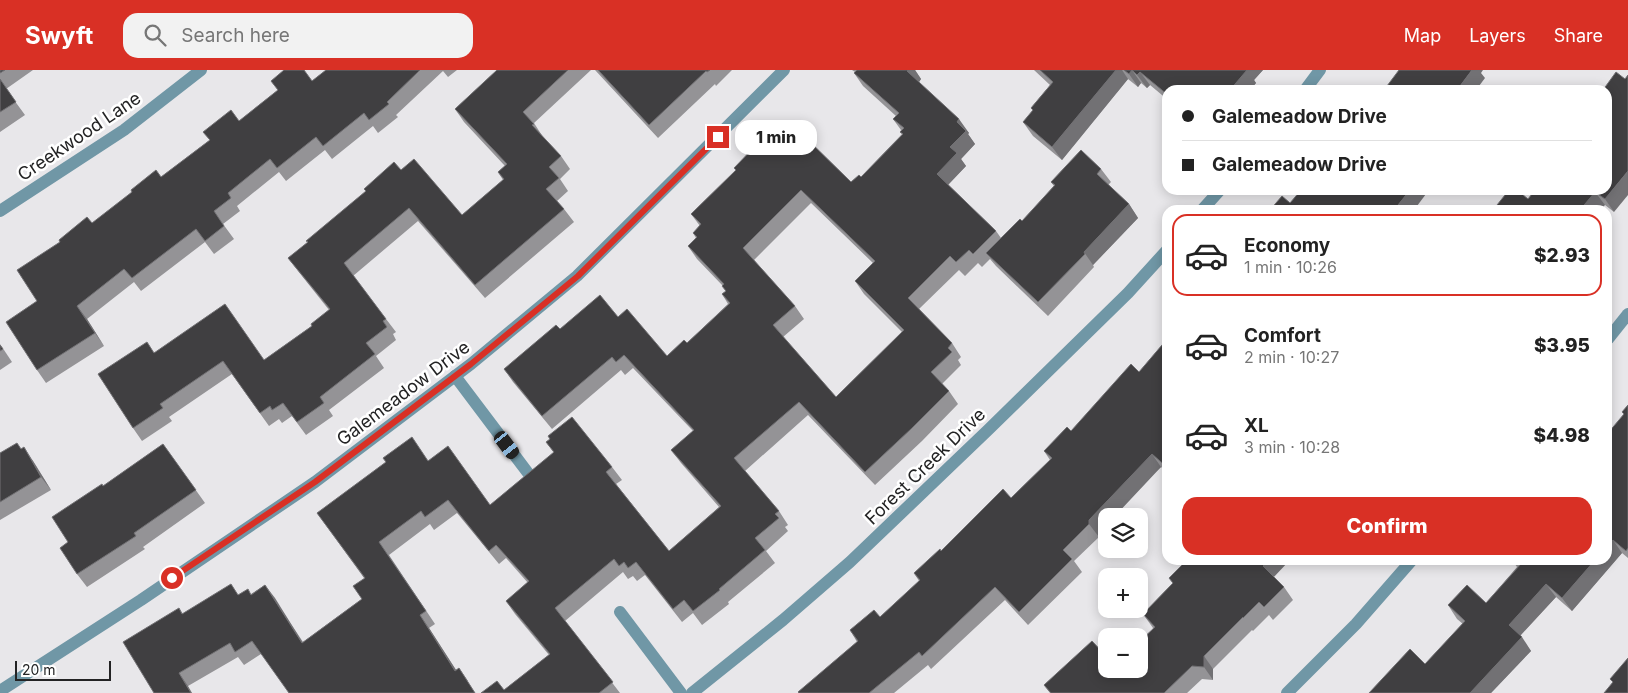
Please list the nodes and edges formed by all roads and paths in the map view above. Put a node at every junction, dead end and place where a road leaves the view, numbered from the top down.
1 (201, 70) edge
2 (784, 70) edge
3 (1320, 70) edge
4 (1309, 85) edge
5 (1216, 195) edge
6 (1206, 205) edge
7 (0, 211) edge
8 (1162, 255) edge
9 (1628, 314) edge
10 (1612, 334) edge
11 (455, 376) junction
12 (528, 473) edge
13 (1408, 565) edge
14 (620, 612) dead end
15 (0, 691) edge
16 (681, 693) edge
17 (692, 693) edge
18 (1287, 693) edge

1 - 7 street, Creekwood Lane
2 - 11 street, Galemeadow Drive
3 - 4 street
5 - 6 street
8 - 17 street, Forest Creek Drive
9 - 10 street
11 - 12 street
11 - 15 street, Galemeadow Drive
13 - 18 street
14 - 16 street

